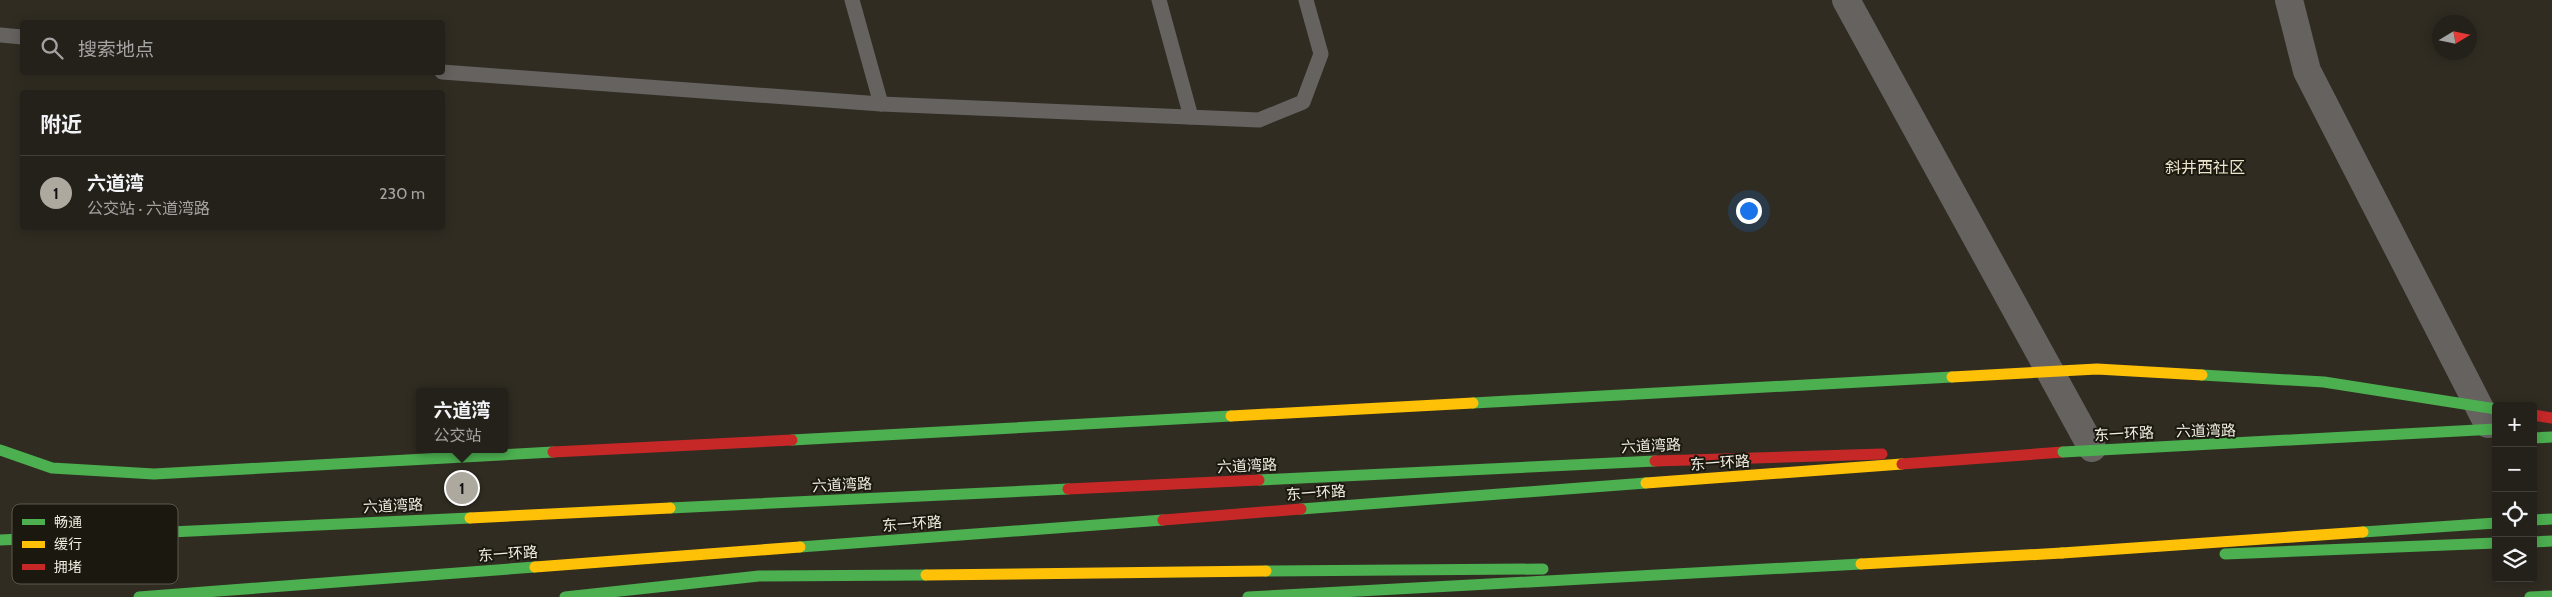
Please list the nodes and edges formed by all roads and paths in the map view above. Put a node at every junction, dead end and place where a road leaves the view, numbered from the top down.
1 (852, 0) edge
2 (1159, 0) edge
3 (1306, 0) edge
4 (1846, 0) edge
5 (2289, 0) edge
6 (0, 35) edge
7 (20, 37) edge
8 (445, 72) edge
9 (881, 104) junction
10 (1191, 117) junction
11 (2492, 408) edge
12 (2537, 416) edge
13 (2552, 418) edge
14 (2552, 426) edge
15 (2537, 428) edge
16 (2492, 429) edge
17 (2492, 431) edge
18 (2552, 437) edge
19 (2537, 438) edge
20 (2492, 439) edge
21 (2092, 448) junction
22 (0, 450) edge
23 (2552, 519) edge
24 (2537, 520) edge
25 (2492, 523) edge
26 (178, 531) edge
27 (2552, 541) edge
28 (2537, 542) edge
29 (2492, 543) edge
30 (2216, 555) dead end
31 (2196, 556) dead end
32 (2552, 596) edge
33 (139, 597) edge
34 (565, 597) edge
35 (1248, 597) edge
36 (2530, 597) edge

1 - 9 lane
2 - 10 lane
3 - 10 lane
4 - 21 street
5 - 17 street
6 - 7 lane
8 - 9 lane
9 - 10 lane
11 - 22 main road, bridge
12 - 13 main road
14 - 15 main road
16 - 33 main road, 东一环路, bridge
18 - 19 main road
20 - 21 main road, 六道湾路
21 - 26 main road, 六道湾路
23 - 24 main road
25 - 35 main road, bridge
27 - 28 main road
29 - 30 main road
31 - 34 main road
32 - 36 main road

